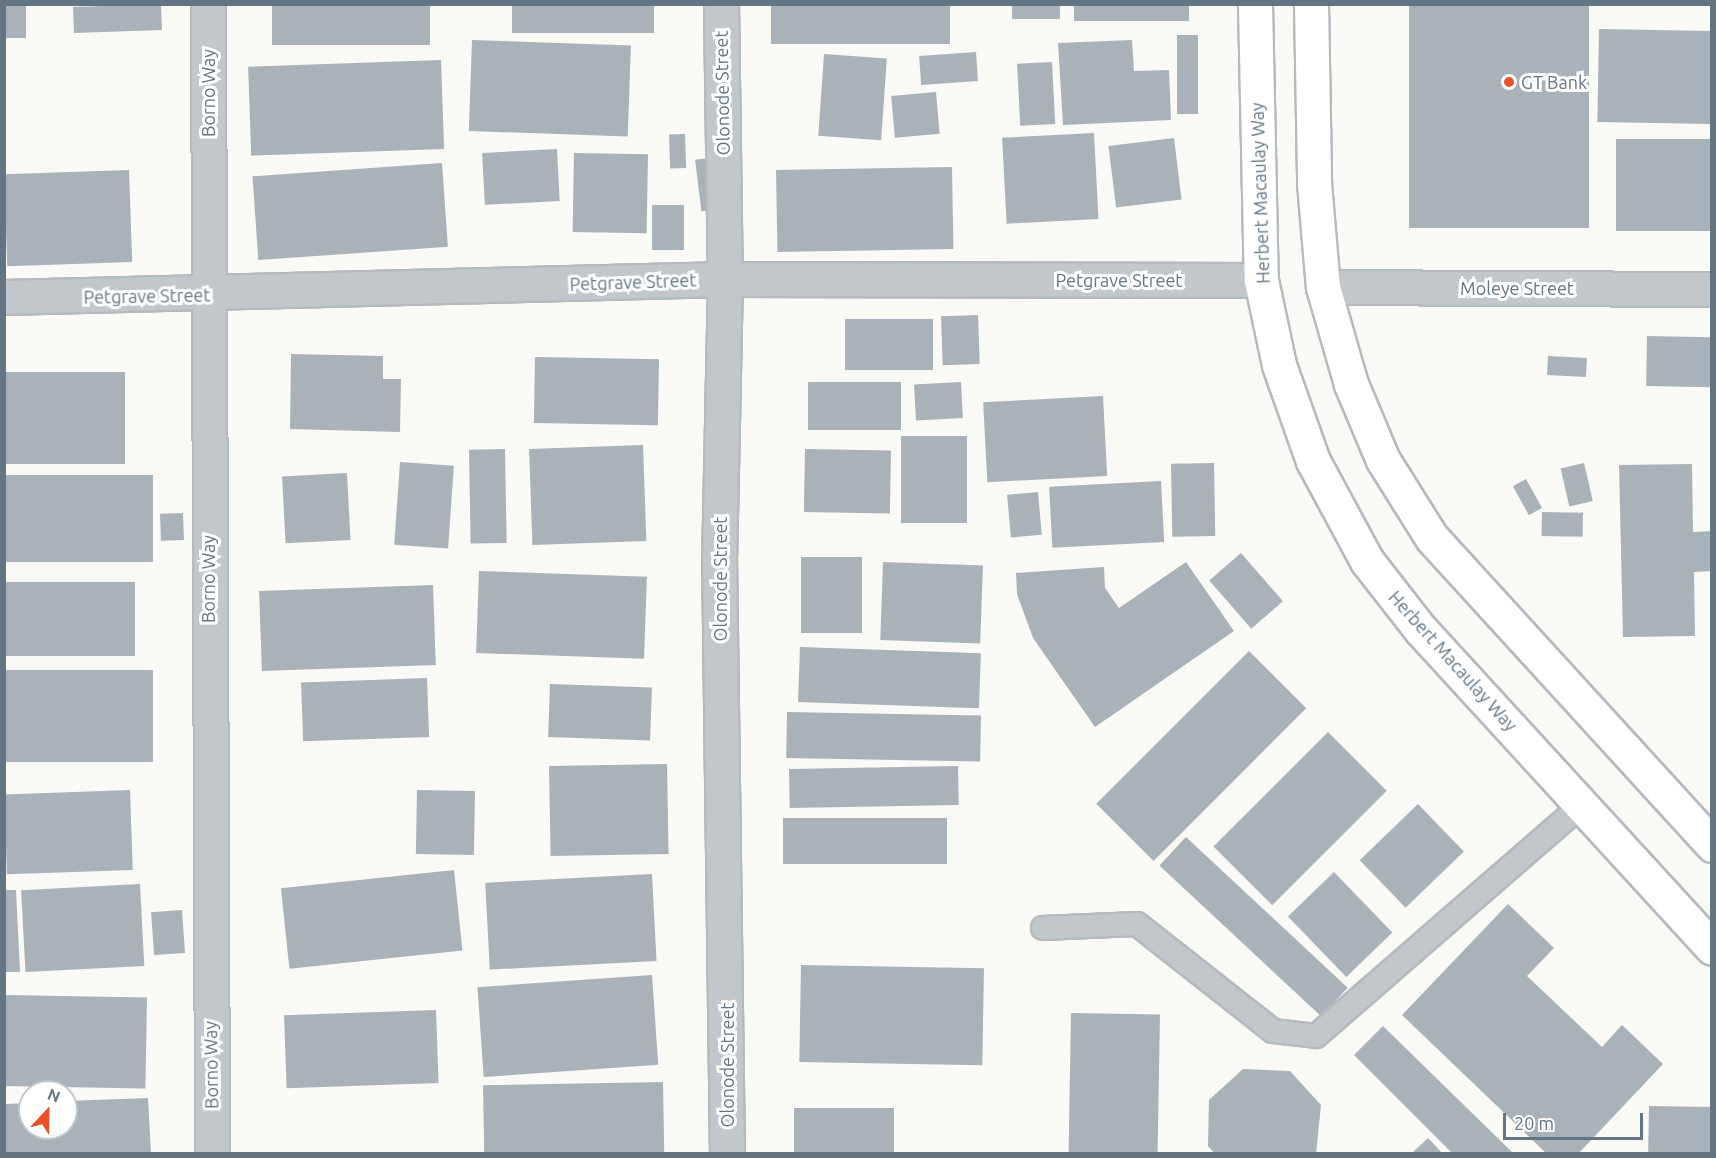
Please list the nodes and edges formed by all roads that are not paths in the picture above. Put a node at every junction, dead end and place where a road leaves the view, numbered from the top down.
1 (208, 4) edge
2 (721, 4) edge
3 (1255, 4) edge
4 (1311, 4) edge
5 (725, 279) junction
6 (1261, 280) junction
7 (1323, 287) junction
8 (1712, 289) edge
9 (207, 295) junction
10 (4, 297) edge
11 (1583, 804) junction
12 (1712, 845) edge
13 (1043, 928) dead end
14 (1712, 948) edge
15 (212, 1154) edge
16 (727, 1154) edge

1 - 9 street, Borno Way
2 - 5 street, Olonode Street
3 - 6 highway, Herbert Macaulay Way
4 - 7 highway
5 - 6 street, Petgrave Street
5 - 9 street, Petgrave Street
5 - 16 street, Olonode Street
6 - 11 highway, Herbert Macaulay Way
7 - 8 street, Moleye Street
7 - 12 highway
9 - 10 street, Petgrave Street
9 - 15 street, Borno Way
11 - 13 lane
11 - 14 highway, Herbert Macaulay Way

